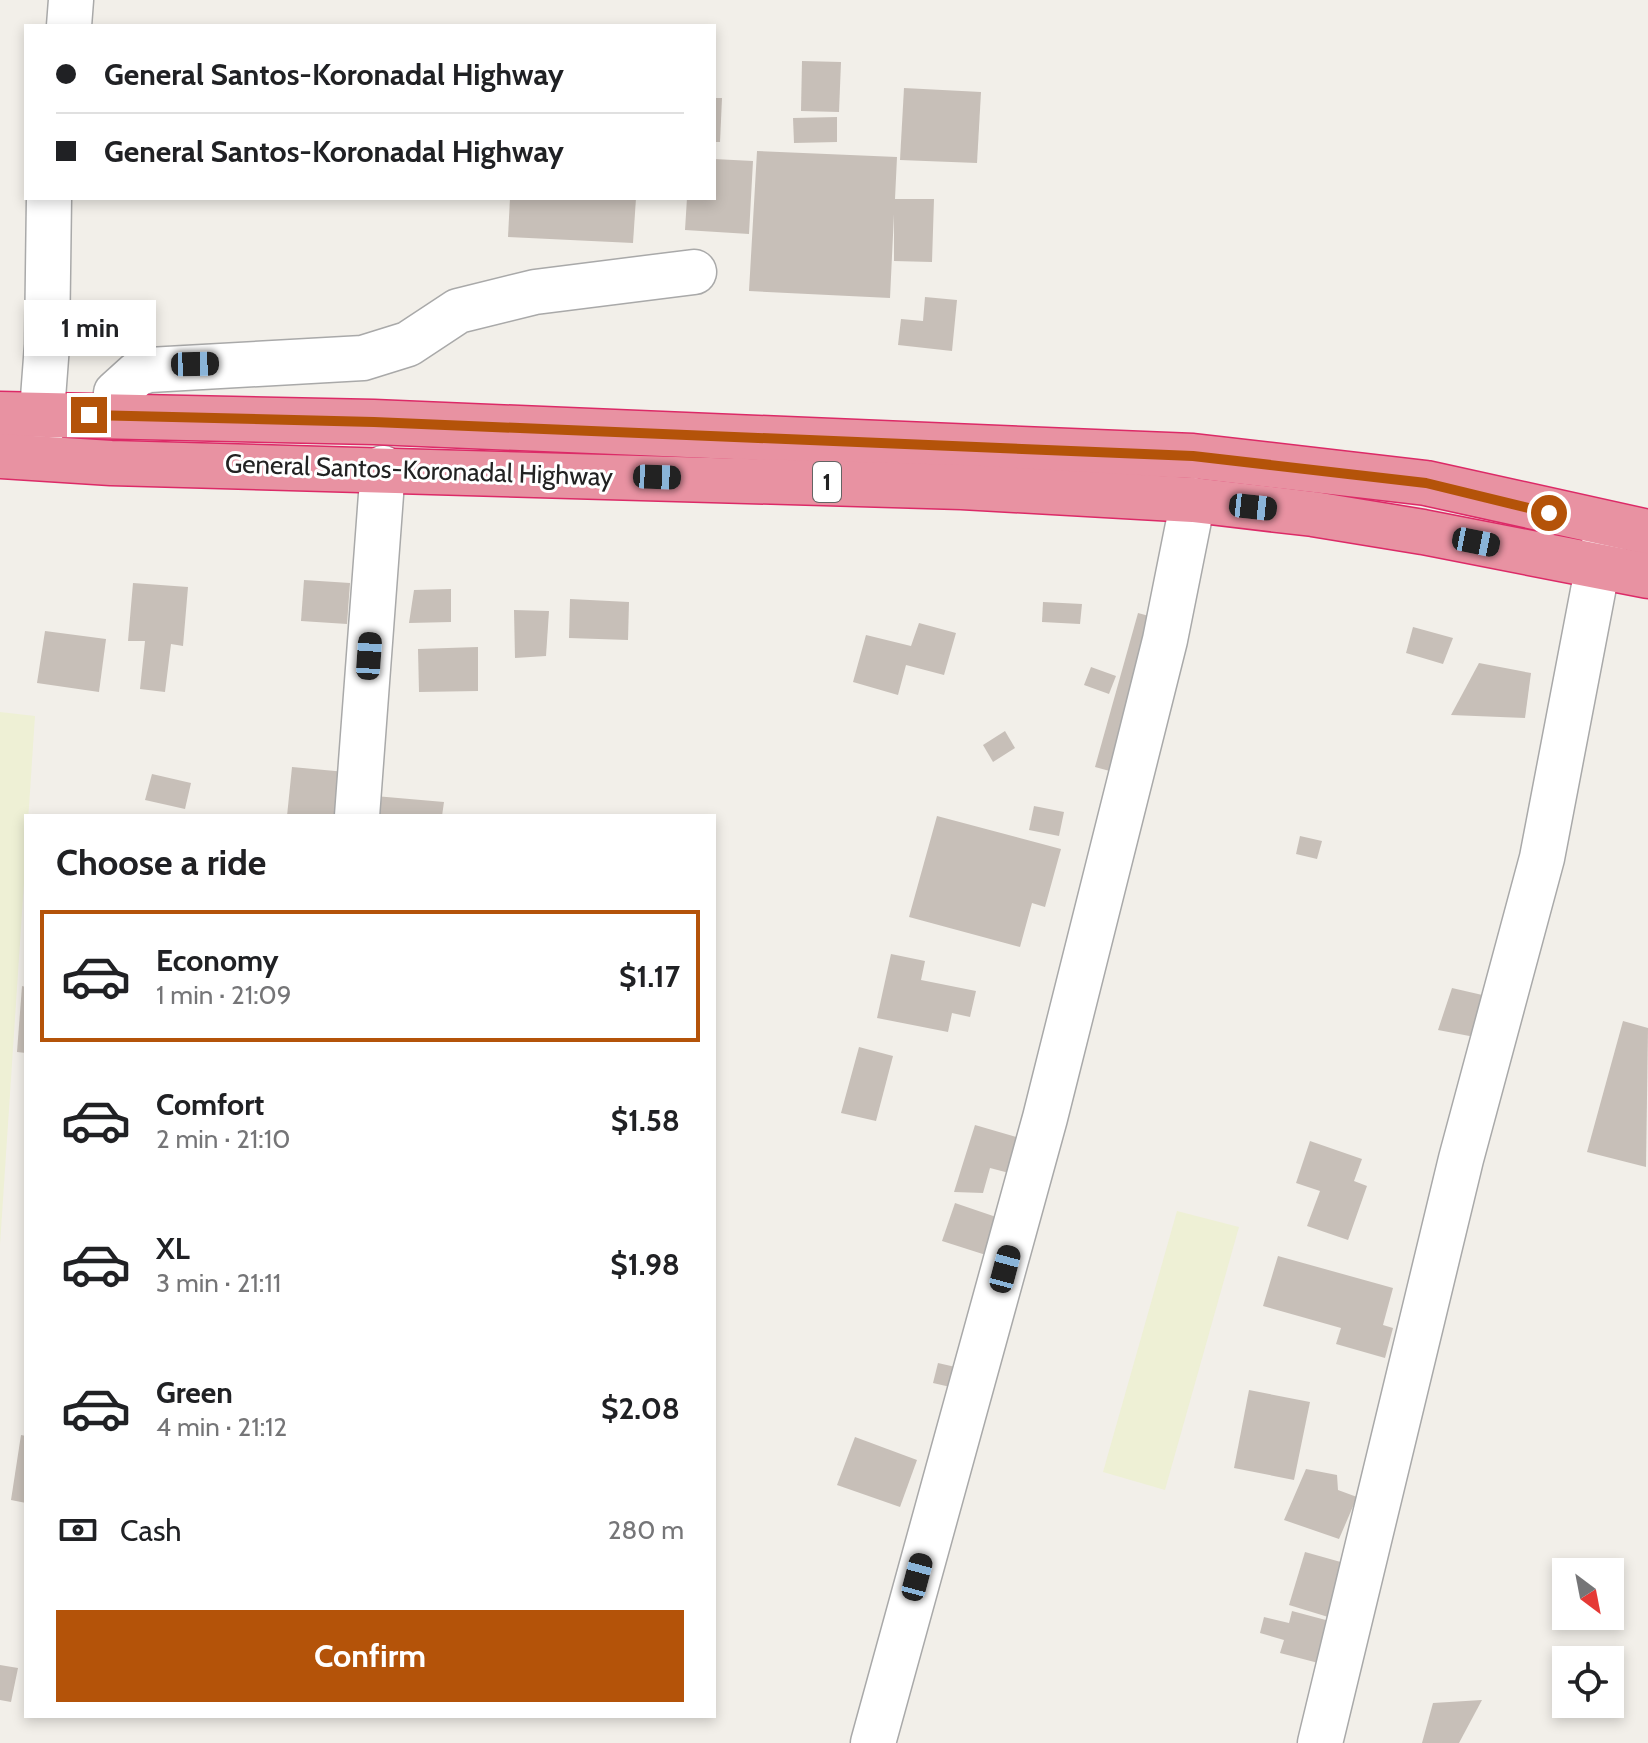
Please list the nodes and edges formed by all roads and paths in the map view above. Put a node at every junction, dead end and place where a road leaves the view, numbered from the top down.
1 (71, 0) edge
2 (69, 24) edge
3 (49, 200) edge
4 (694, 272) dead end
5 (20, 414) edge
6 (114, 416) junction
7 (19, 457) edge
8 (963, 467) junction
9 (383, 468) junction
10 (1193, 500) junction
11 (1629, 527) edge
12 (1598, 565) junction
13 (1648, 576) edge
14 (357, 814) edge
15 (873, 1743) edge
16 (1320, 1743) edge

1 - 2 street
3 - 5 street
4 - 6 street
5 - 6 highway, General Santos-Koronadal Highway / 1
5 - 7 street
6 - 8 highway, General Santos-Koronadal Highway / 1
7 - 9 highway, General Santos-Koronadal Highway / 1
8 - 9 highway, General Santos-Koronadal Highway / 1
8 - 10 highway, General Santos-Koronadal Highway / 1
8 - 11 highway, General Santos-Koronadal Highway / 1
9 - 14 street
10 - 12 highway, General Santos-Koronadal Highway / 1
10 - 15 street
11 - 12 street
12 - 13 highway, General Santos-Koronadal Highway / 1
12 - 16 street

